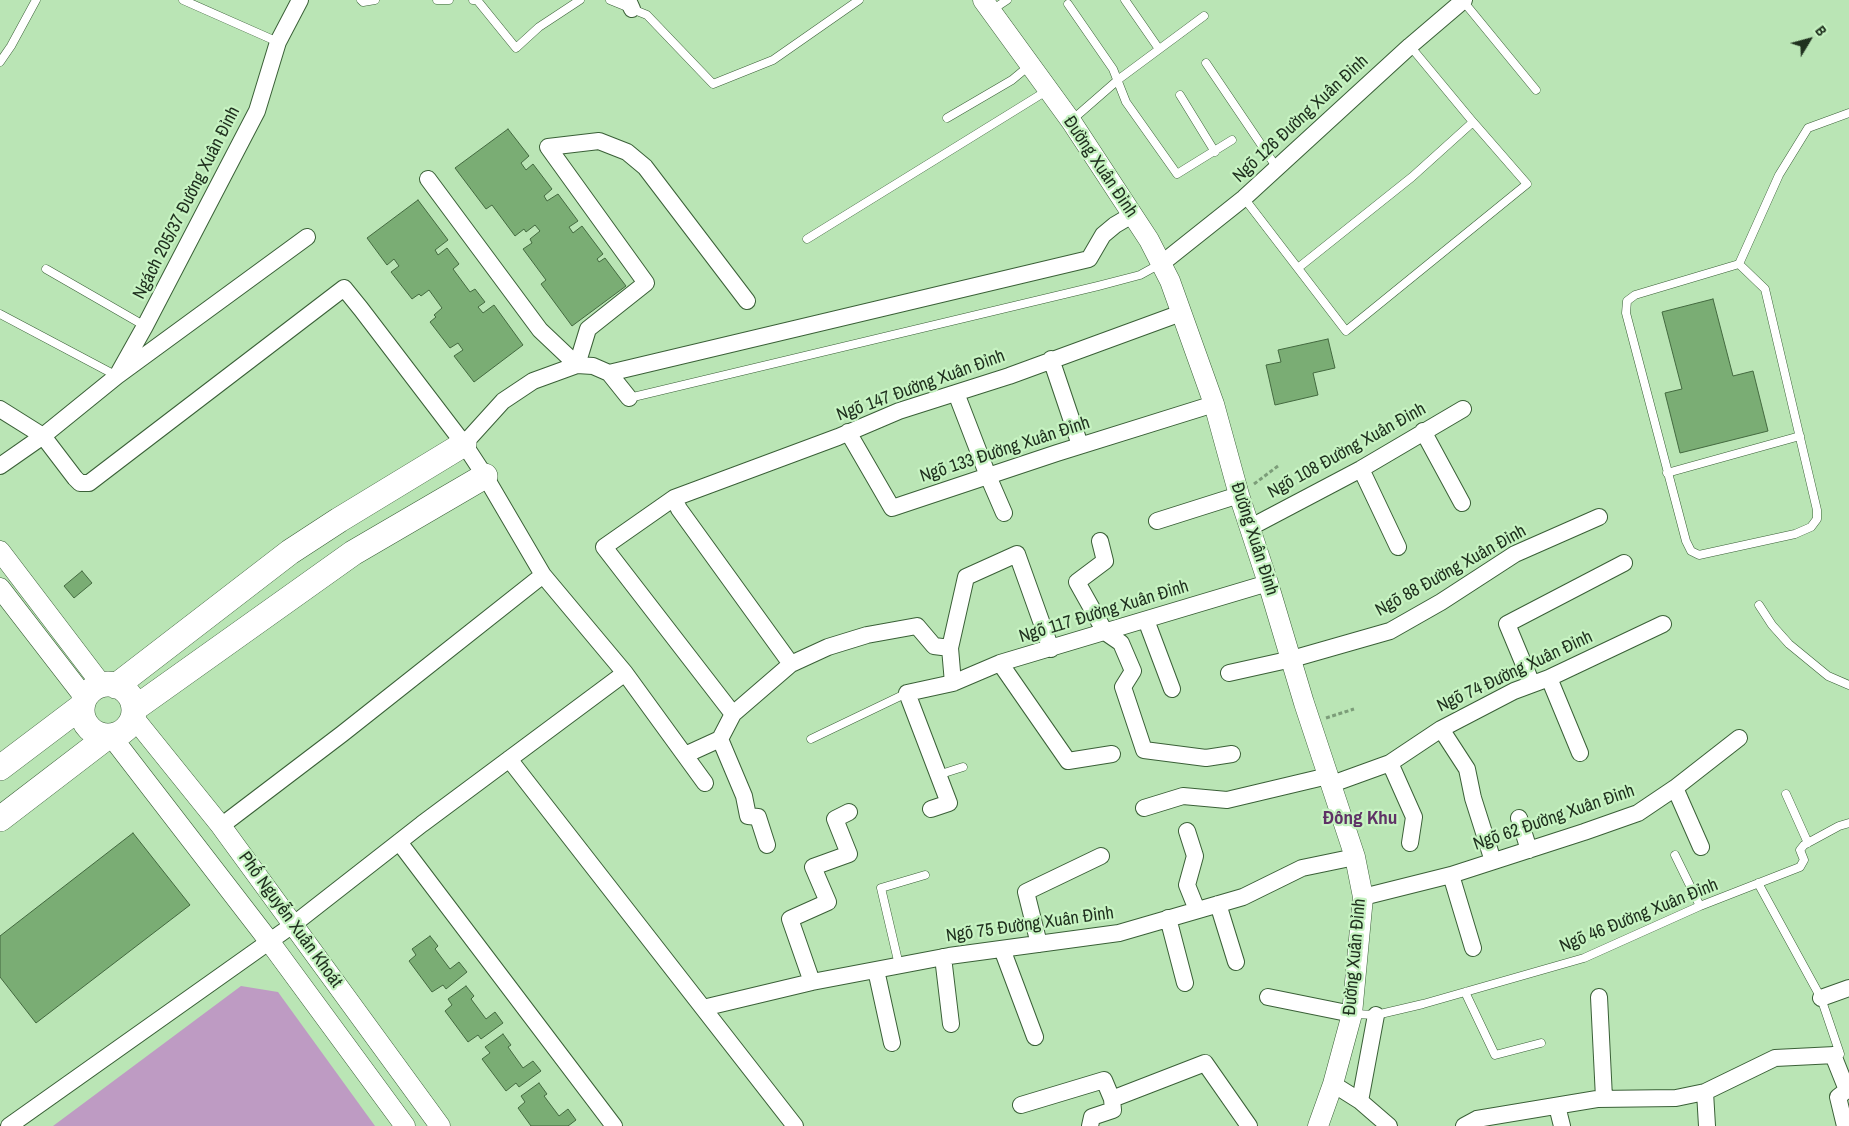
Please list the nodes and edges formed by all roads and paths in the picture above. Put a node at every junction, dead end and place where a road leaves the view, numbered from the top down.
1 (36, 0) edge
2 (184, 0) edge
3 (300, 0) edge
4 (361, 0) edge
5 (375, 0) edge
6 (437, 0) edge
7 (449, 0) edge
8 (473, 0) edge
9 (580, 0) edge
10 (610, 0) edge
11 (859, 0) edge
12 (1007, 0) edge
13 (1124, 0) edge
14 (1464, 0) edge
15 (1068, 4) dead end
16 (630, 5) edge
17 (986, 6) edge
18 (1204, 16) dead end
19 (278, 42) junction
20 (1410, 46) junction
21 (1159, 49) junction
22 (0, 62) edge
23 (1206, 64) dead end
24 (1030, 65) junction
25 (1118, 79) junction
26 (1048, 90) junction
27 (1536, 90) dead end
28 (1180, 95) dead end
29 (1849, 113) edge
30 (947, 118) dead end
31 (1070, 121) junction
32 (1472, 122) junction
33 (1232, 140) dead end
34 (1216, 152) junction
35 (1277, 168) junction
36 (428, 179) dead end
37 (1244, 198) junction
38 (1132, 216) junction
39 (307, 237) dead end
40 (807, 239) dead end
41 (1161, 264) junction
42 (1740, 264) junction
43 (1298, 268) junction
44 (46, 269) dead end
45 (747, 301) dead end
46 (1182, 313) junction
47 (0, 314) edge
48 (145, 326) junction
49 (1051, 359) junction
50 (577, 364) junction
51 (609, 374) junction
52 (117, 376) junction
53 (956, 393) junction
54 (629, 398) joint
55 (1214, 404) junction
56 (1463, 408) dead end
57 (0, 409) edge
58 (1423, 431) junction
59 (848, 432) junction
60 (43, 436) junction
61 (1800, 436) junction
62 (464, 444) junction
63 (1080, 445) junction
64 (0, 466) edge
65 (1278, 466) dead end
66 (1361, 469) junction
67 (1667, 473) junction
68 (485, 476) junction
69 (988, 476) junction
70 (1239, 495) junction
71 (674, 498) junction
72 (1462, 503) dead end
73 (1004, 513) dead end
74 (1599, 518) dead end
75 (1158, 521) dead end
76 (1251, 527) junction
77 (1100, 541) dead end
78 (1398, 547) dead end
79 (0, 552) edge
80 (1624, 563) dead end
81 (543, 575) junction
82 (1268, 583) junction
83 (0, 588) edge
84 (1759, 605) dead end
85 (1146, 620) junction
86 (1663, 624) dead end
87 (1105, 632) junction
88 (950, 648) junction
89 (1052, 649) junction
90 (1292, 659) junction
91 (1000, 663) junction
92 (791, 664) junction
93 (625, 673) junction
94 (1229, 673) dead end
95 (1549, 678) junction
96 (954, 683) junction
97 (1532, 684) junction
98 (1849, 684) edge
99 (1172, 688) dead end
100 (907, 693) junction
101 (96, 694) junction
102 (1354, 709) dead end
103 (134, 713) junction
104 (733, 714) junction
105 (1311, 722) junction
106 (1441, 729) junction
107 (109, 737) junction
108 (1739, 738) dead end
109 (720, 739) junction
110 (811, 740) dead end
111 (1580, 753) dead end
112 (1112, 754) dead end
113 (1232, 754) dead end
114 (685, 755) junction
115 (509, 759) junction
116 (1390, 763) junction
117 (963, 767) dead end
118 (0, 768) edge
119 (938, 775) junction
120 (1330, 780) junction
121 (705, 783) dead end
122 (1675, 788) junction
123 (1786, 794) dead end
124 (1144, 808) dead end
125 (931, 809) dead end
126 (849, 812) dead end
127 (1518, 818) dead end
128 (0, 819) edge
129 (1849, 823) edge
130 (221, 826) junction
131 (1187, 831) dead end
132 (399, 842) junction
133 (1410, 843) dead end
134 (1808, 843) junction
135 (766, 845) dead end
136 (1702, 847) dead end
137 (1529, 850) junction
138 (1676, 855) dead end
139 (1101, 856) dead end
140 (1355, 858) junction
141 (1493, 861) junction
142 (925, 874) dead end
143 (1451, 875) junction
144 (1758, 883) junction
145 (1363, 897) junction
146 (1218, 904) junction
147 (1700, 906) junction
148 (1197, 910) junction
149 (1168, 918) junction
150 (294, 924) junction
151 (269, 941) junction
152 (1039, 944) junction
153 (1473, 948) dead end
154 (1002, 949) junction
155 (943, 957) junction
156 (1236, 962) dead end
157 (899, 966) junction
158 (876, 970) junction
159 (812, 982) junction
160 (1185, 983) dead end
161 (1849, 988) edge
162 (1465, 992) junction
163 (1268, 997) dead end
164 (1599, 997) dead end
165 (1821, 998) junction
166 (703, 1008) junction
167 (1352, 1014) junction
168 (1376, 1015) junction
169 (951, 1024) dead end
170 (1036, 1037) dead end
171 (892, 1042) dead end
172 (1541, 1043) dead end
173 (1839, 1054) edge
174 (1333, 1084) junction
175 (1705, 1092) junction
176 (1604, 1098) junction
177 (1112, 1099) junction
178 (1360, 1101) junction
179 (1021, 1105) dead end
180 (1557, 1106) junction
181 (9, 1126) edge
182 (405, 1126) edge
183 (440, 1126) edge
184 (614, 1126) edge
185 (794, 1126) edge
186 (1090, 1126) edge
187 (1249, 1126) edge
188 (1318, 1126) edge
189 (1390, 1126) edge
190 (1464, 1126) edge
191 (1562, 1126) edge
192 (1707, 1126) edge
193 (1845, 1126) edge

1 - 22 lane
2 - 19 lane
3 - 19 street, Ngách 205/37 Đường Xuân Đỉnh
4 - 5 lane
6 - 7 lane
8 - 9 lane
10 - 16 lane
11 - 16 lane
12 - 17 lane
13 - 21 lane
14 - 20 street, Ngõ 126 Đường Xuân Đỉnh
14 - 27 lane
15 - 25 lane
17 - 24 street, Đường Xuân Đỉnh
18 - 21 lane
19 - 48 street, Ngách 205/37 Đường Xuân Đỉnh
20 - 32 lane
20 - 35 street, Ngõ 126 Đường Xuân Đỉnh
21 - 25 lane
23 - 35 lane
24 - 26 street, Đường Xuân Đỉnh
24 - 30 lane
25 - 31 lane
25 - 34 lane
26 - 31 street, Đường Xuân Đỉnh
26 - 40 lane
28 - 34 lane
29 - 42 lane
31 - 38 street, Đường Xuân Đỉnh
32 - 43 lane
32 - 43 lane
33 - 34 lane
35 - 37 street, Ngõ 126 Đường Xuân Đỉnh
36 - 50 street
37 - 41 street, Ngõ 126 Đường Xuân Đỉnh
37 - 43 lane
38 - 41 street, Đường Xuân Đỉnh
38 - 51 street
39 - 52 street
41 - 46 street, Đường Xuân Đỉnh
41 - 54 lane
42 - 61 lane
42 - 67 lane
44 - 48 lane
45 - 50 street
46 - 49 street, Ngõ 147 Đường Xuân Đỉnh
46 - 55 street, Đường Xuân Đỉnh
47 - 52 lane
48 - 52 street, Ngách 205/37 Đường Xuân Đỉnh
49 - 53 street, Ngõ 147 Đường Xuân Đỉnh
49 - 63 street
50 - 51 street
50 - 62 street
51 - 54 street
52 - 60 street
53 - 59 street, Ngõ 147 Đường Xuân Đỉnh
53 - 69 street
55 - 63 street, Ngõ 133 Đường Xuân Đỉnh
55 - 70 street, Đường Xuân Đỉnh
56 - 58 street, Ngõ 108 Đường Xuân Đỉnh
57 - 60 street
58 - 66 street, Ngõ 108 Đường Xuân Đỉnh
58 - 72 street
59 - 69 street, Ngõ 133 Đường Xuân Đỉnh
59 - 71 street, Ngõ 147 Đường Xuân Đỉnh
60 - 62 street
60 - 64 street
61 - 67 lane
61 - 67 lane
62 - 68 street
62 - 101 main road
63 - 69 street, Ngõ 133 Đường Xuân Đỉnh
65 - 70 path
66 - 76 street, Ngõ 108 Đường Xuân Đỉnh
66 - 78 street
68 - 81 street
68 - 103 main road
69 - 73 street
70 - 75 street
70 - 76 street, Đường Xuân Đỉnh
71 - 92 street
71 - 104 street, Ngõ 147 Đường Xuân Đỉnh
74 - 90 street, Ngõ 88 Đường Xuân Đỉnh
76 - 82 street, Đường Xuân Đỉnh
77 - 87 street
79 - 101 street
80 - 97 street
81 - 93 street
81 - 130 street
82 - 85 street, Ngõ 117 Đường Xuân Đỉnh
82 - 90 street, Đường Xuân Đỉnh
83 - 101 street
84 - 98 lane
85 - 87 street, Ngõ 117 Đường Xuân Đỉnh
85 - 99 street
86 - 95 street, Ngõ 74 Đường Xuân Đỉnh
87 - 89 street, Ngõ 117 Đường Xuân Đỉnh
87 - 113 street
88 - 89 street
88 - 92 street
88 - 96 street
89 - 91 street, Ngõ 117 Đường Xuân Đỉnh
90 - 94 street, Ngõ 88 Đường Xuân Đỉnh
90 - 105 street, Đường Xuân Đỉnh
91 - 96 street, Ngõ 117 Đường Xuân Đỉnh
91 - 112 street
92 - 104 street
93 - 114 street
93 - 115 street
95 - 97 street, Ngõ 74 Đường Xuân Đỉnh
95 - 111 street
96 - 100 street, Ngõ 117 Đường Xuân Đỉnh
97 - 106 street, Ngõ 74 Đường Xuân Đỉnh
100 - 110 lane
100 - 119 street
101 - 103 main road
101 - 107 main road
101 - 118 main road
102 - 105 path
103 - 107 main road
103 - 130 street, Phố Nguyễn Xuân Khoát
104 - 109 street
105 - 120 street, Đường Xuân Đỉnh
106 - 116 street, Ngõ 74 Đường Xuân Đỉnh
106 - 141 street
107 - 128 main road
107 - 151 street
108 - 122 street, Ngõ 62 Đường Xuân Đỉnh
109 - 114 street
109 - 135 street
114 - 121 street
115 - 132 street
115 - 166 street
116 - 120 street, Ngõ 74 Đường Xuân Đỉnh
116 - 133 street
117 - 119 lane
119 - 125 street
120 - 124 street, Ngõ 74 Đường Xuân Đỉnh
120 - 140 street, Đường Xuân Đỉnh
122 - 136 street
122 - 137 street, Ngõ 62 Đường Xuân Đỉnh
123 - 134 lane
126 - 159 street
127 - 137 street
129 - 134 lane
130 - 150 street, Phố Nguyễn Xuân Khoát
131 - 148 street
132 - 150 street
132 - 184 street
134 - 144 lane, Ngõ 46 Đường Xuân Đỉnh
137 - 141 street, Ngõ 62 Đường Xuân Đỉnh
138 - 147 lane
139 - 152 street
140 - 145 street, Đường Xuân Đỉnh
140 - 146 street, Ngõ 75 Đường Xuân Đỉnh
141 - 143 street, Ngõ 62 Đường Xuân Đỉnh
142 - 157 lane
143 - 145 street, Ngõ 62 Đường Xuân Đỉnh
143 - 153 street
144 - 147 lane, Ngõ 46 Đường Xuân Đỉnh
144 - 165 lane
145 - 167 street, Đường Xuân Đỉnh
146 - 148 street, Ngõ 75 Đường Xuân Đỉnh
146 - 156 street
147 - 162 lane, Ngõ 46 Đường Xuân Đỉnh
148 - 149 street, Ngõ 75 Đường Xuân Đỉnh
149 - 152 street, Ngõ 75 Đường Xuân Đỉnh
149 - 160 street
150 - 151 street
150 - 183 street, Phố Nguyễn Xuân Khoát
151 - 181 street
151 - 182 street
152 - 154 street, Ngõ 75 Đường Xuân Đỉnh
154 - 155 street, Ngõ 75 Đường Xuân Đỉnh
154 - 170 street
155 - 157 street, Ngõ 75 Đường Xuân Đỉnh
155 - 169 street
157 - 158 street, Ngõ 75 Đường Xuân Đỉnh
158 - 159 street, Ngõ 75 Đường Xuân Đỉnh
158 - 171 street
159 - 166 street, Ngõ 75 Đường Xuân Đỉnh
161 - 165 street
162 - 168 lane, Ngõ 46 Đường Xuân Đỉnh
162 - 172 lane
163 - 167 street
164 - 176 street
165 - 173 lane
166 - 185 street
167 - 168 lane, Ngõ 46 Đường Xuân Đỉnh
167 - 174 street, Đường Xuân Đỉnh
168 - 178 street
173 - 175 street
173 - 193 street
174 - 178 street
174 - 188 street, Đường Xuân Đỉnh
175 - 176 street
175 - 192 street
176 - 180 street
177 - 179 street
177 - 186 street
177 - 187 street
178 - 189 street
180 - 190 street
180 - 191 street

